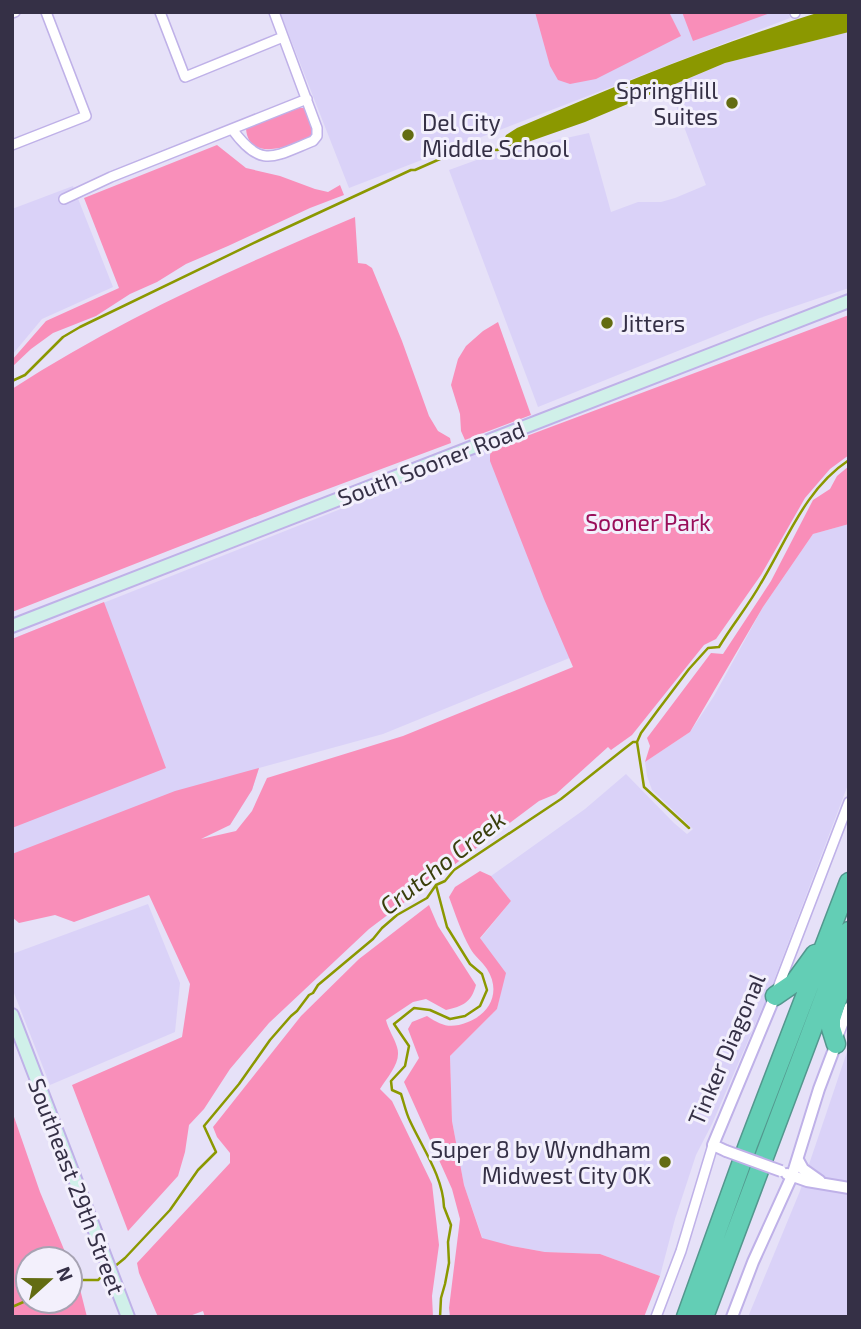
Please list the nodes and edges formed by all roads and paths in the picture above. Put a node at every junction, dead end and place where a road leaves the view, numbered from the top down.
1 (46, 12) edge
2 (160, 12) edge
3 (274, 12) edge
4 (283, 37) junction
5 (307, 99) junction
6 (232, 129) junction
7 (12, 145) edge
8 (64, 200) dead end
9 (848, 301) edge
10 (12, 626) edge
11 (849, 802) edge
12 (849, 882) edge
13 (840, 931) edge
14 (849, 962) edge
15 (775, 996) junction
16 (849, 1007) edge
17 (12, 1015) edge
18 (836, 1044) junction
19 (713, 1145) junction
20 (798, 1160) junction
21 (792, 1176) junction
22 (826, 1184) junction
23 (849, 1188) edge
24 (128, 1317) edge
25 (656, 1317) edge
26 (686, 1317) edge
27 (704, 1317) edge
28 (732, 1317) edge

1 - 7 street
2 - 4 street
3 - 4 street
4 - 5 street
5 - 6 street
5 - 6 street
6 - 8 street
9 - 10 main road, South Sooner Road
11 - 15 street, Tinker Diagonal
12 - 13 highway
13 - 15 highway
13 - 26 highway
13 - 27 highway
14 - 18 highway
15 - 19 street, Tinker Diagonal
16 - 18 street
17 - 24 main road, Southeast 29th Street
18 - 20 street
19 - 21 street, bridge
19 - 25 street, Tinker Diagonal
20 - 21 street
20 - 22 street
21 - 22 street
21 - 28 street
22 - 23 street

